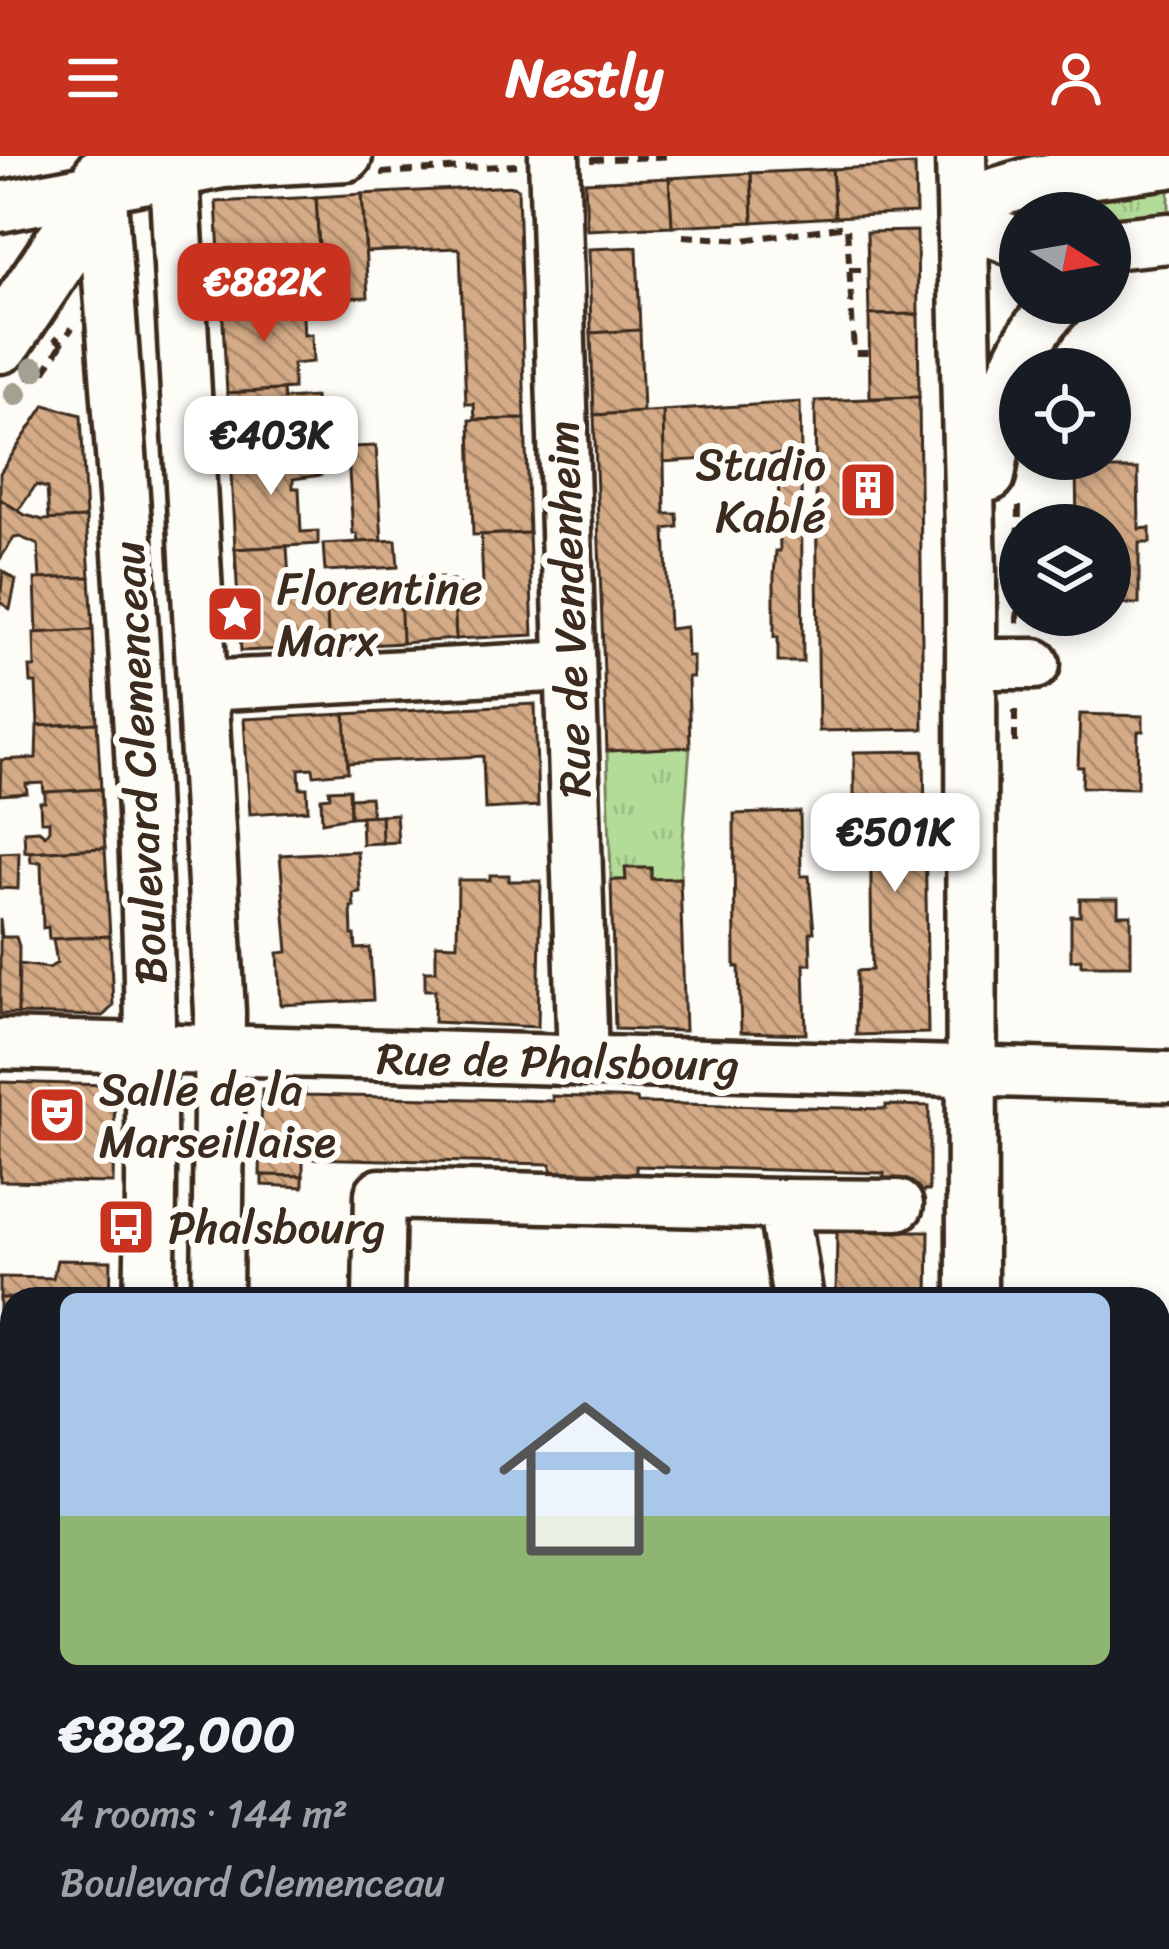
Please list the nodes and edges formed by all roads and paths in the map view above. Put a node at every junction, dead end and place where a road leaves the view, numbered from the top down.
1 (347, 156) edge
2 (554, 156) edge
3 (962, 156) edge
4 (1169, 163) edge
5 (134, 167) edge
6 (0, 207) edge
7 (964, 222) junction
8 (999, 235) edge
9 (683, 236) dead end
10 (868, 269) dead end
11 (849, 270) junction
12 (1040, 324) edge
13 (0, 342) edge
14 (869, 353) dead end
15 (971, 575) junction
16 (971, 664) junction
17 (1034, 664) dead end
18 (569, 666) junction
19 (203, 686) junction
20 (0, 1044) edge
21 (153, 1046) junction
22 (221, 1053) junction
23 (583, 1061) junction
24 (973, 1071) junction
25 (1169, 1077) edge
26 (783, 1204) junction
27 (898, 1205) dead end
28 (149, 1287) edge
29 (217, 1287) edge
30 (378, 1287) edge
31 (796, 1287) edge
32 (972, 1287) edge

1 - 5 street
2 - 18 street, Rue de Vendenheim
3 - 7 street
4 - 7 street
5 - 6 street
5 - 13 main road
5 - 19 street, Boulevard Clemenceau
5 - 21 street, Boulevard Clemenceau
7 - 8 street
7 - 15 street
9 - 11 path
10 - 11 path
11 - 14 path
12 - 15 street
15 - 16 street
16 - 17 street
16 - 24 street
18 - 19 street
18 - 23 street, Rue de Vendenheim
19 - 22 street, Boulevard Clemenceau
20 - 21 street, Rue de Phalsbourg
21 - 22 street, Rue de Phalsbourg
21 - 28 street, Boulevard Clemenceau
22 - 23 street, Rue de Phalsbourg
22 - 29 street, Boulevard Clemenceau
23 - 24 street, Rue de Phalsbourg
24 - 25 street, Rue de Phalsbourg
24 - 32 street
26 - 27 street
26 - 30 street
26 - 31 street

